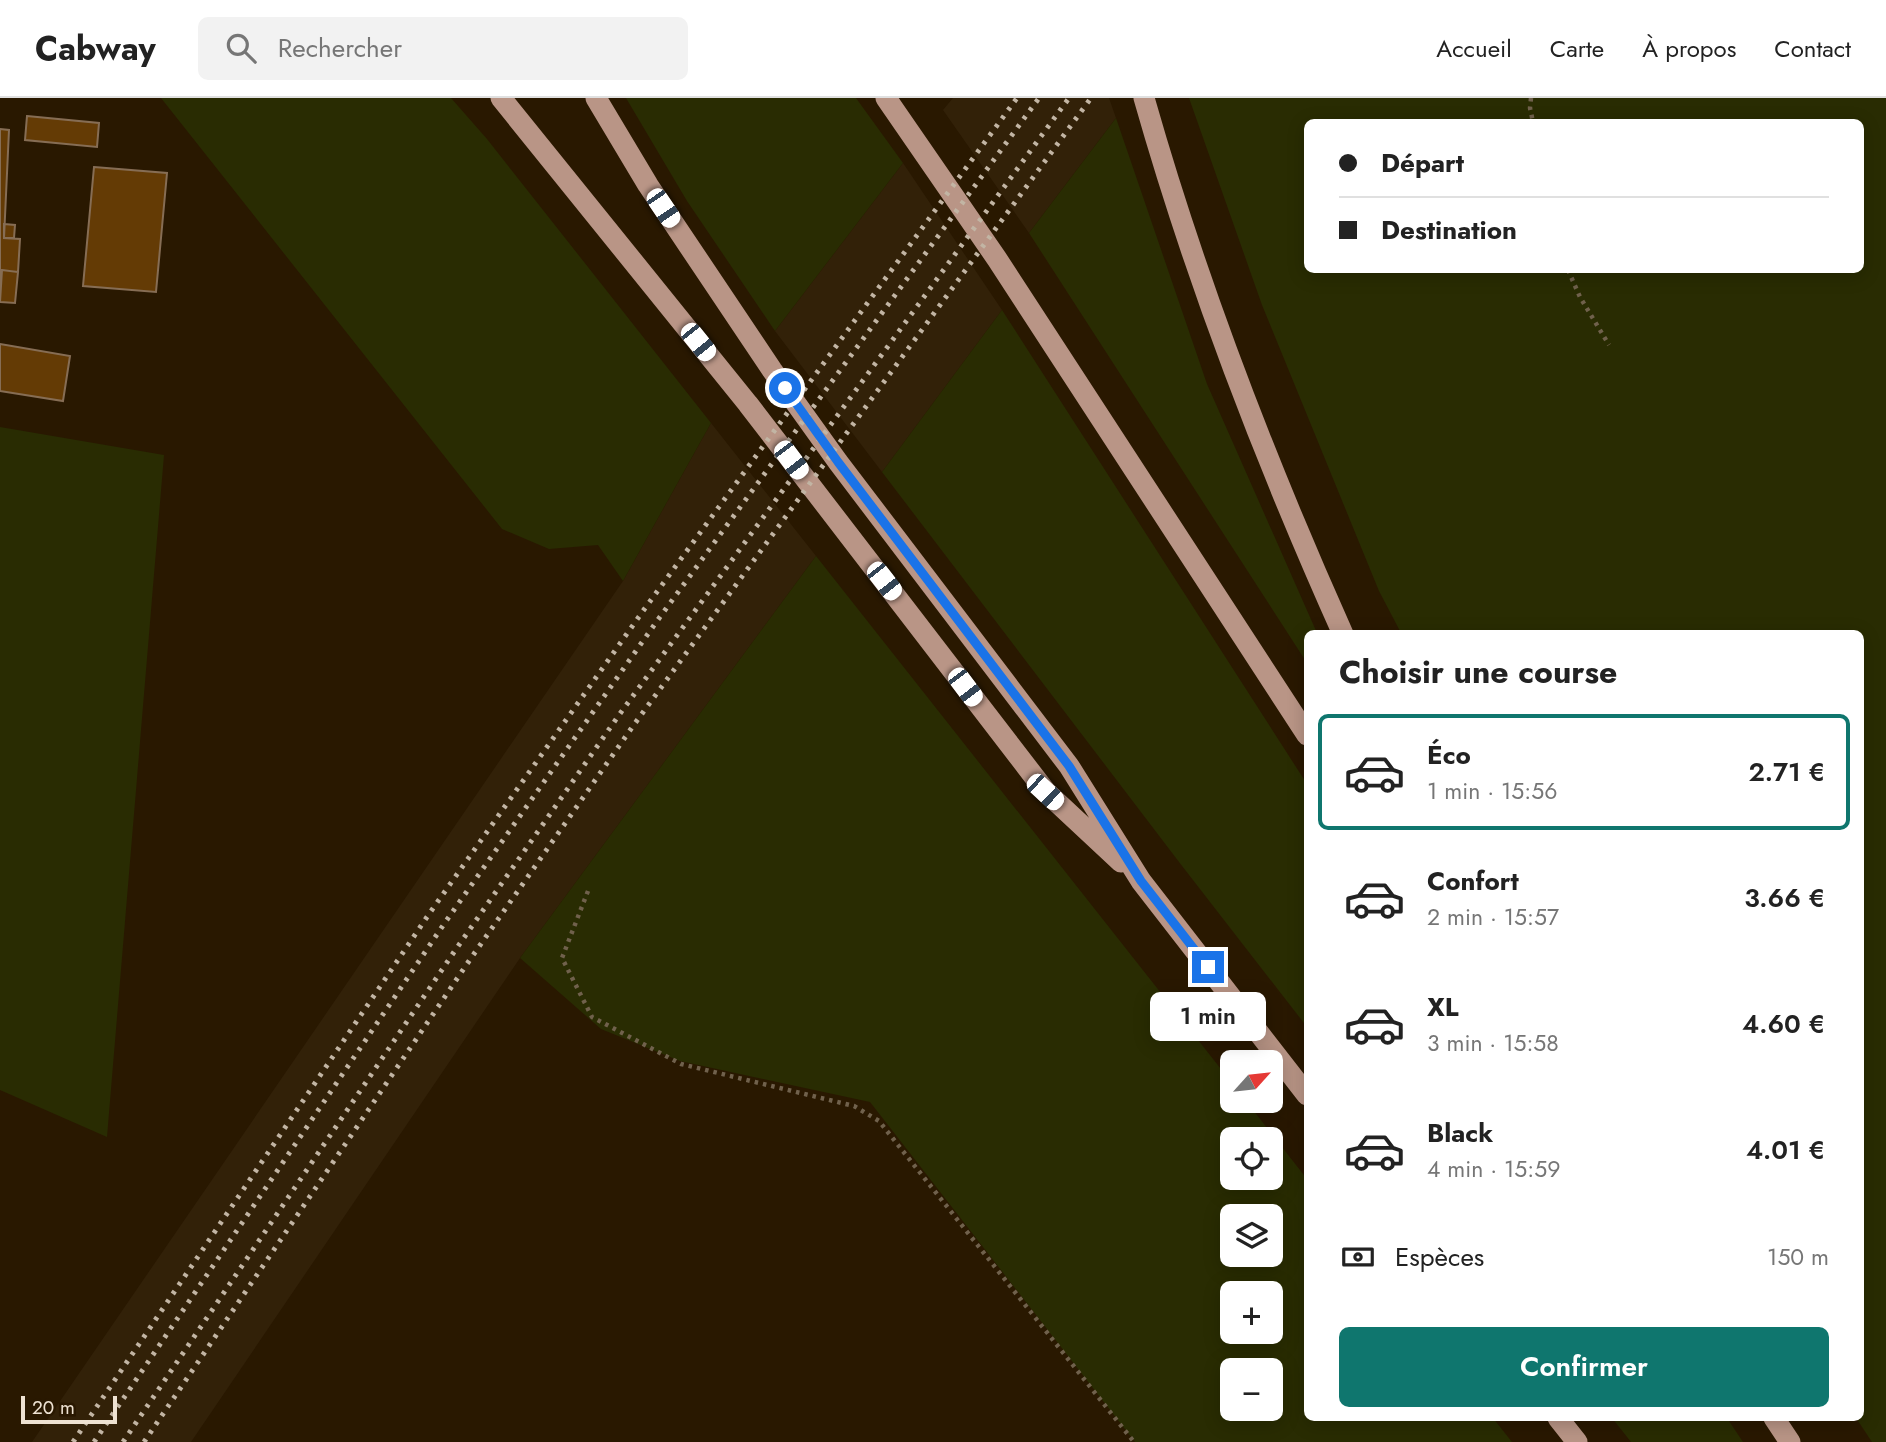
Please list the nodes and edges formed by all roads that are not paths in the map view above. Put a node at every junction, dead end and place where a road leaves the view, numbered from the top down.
1 (501, 98) edge
2 (596, 98) edge
3 (886, 98) edge
4 (1144, 98) edge
5 (1341, 630) edge
6 (1304, 730) edge
7 (1141, 881) junction
8 (1304, 1091) edge
9 (1560, 1421) edge
10 (1776, 1421) edge
11 (1577, 1442) edge
12 (1790, 1442) edge

1 - 7 highway
2 - 7 highway
3 - 6 highway
4 - 5 highway
7 - 8 highway
9 - 11 highway
10 - 12 highway

